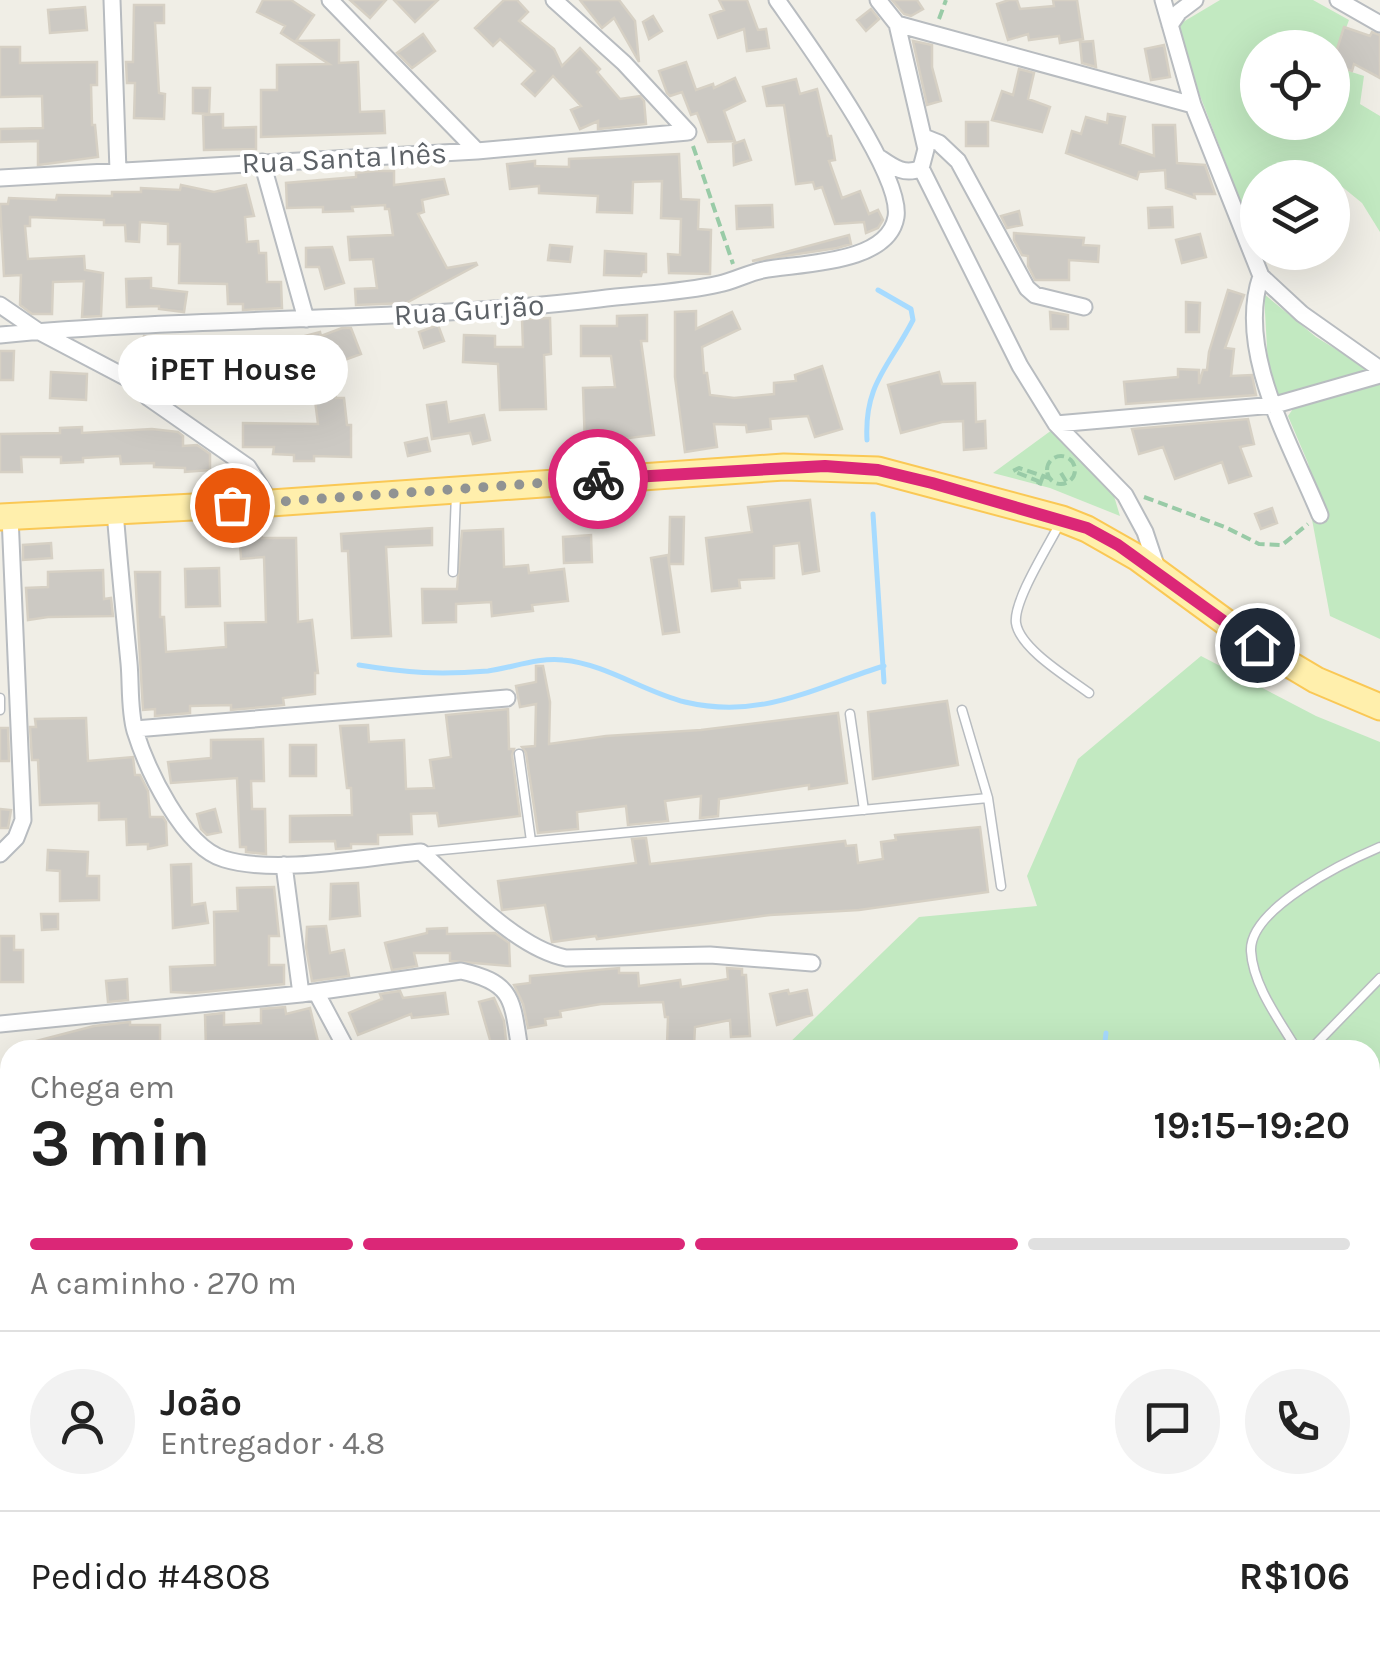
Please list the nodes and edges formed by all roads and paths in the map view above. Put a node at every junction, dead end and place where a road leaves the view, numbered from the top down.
1 (112, 0) edge
2 (330, 0) edge
3 (554, 0) edge
4 (777, 0) edge
5 (878, 0) edge
6 (946, 0) edge
7 (1164, 0) edge
8 (1194, 0) edge
9 (1338, 0) edge
10 (896, 24) junction
11 (1380, 24) edge
12 (1170, 25) junction
13 (934, 32) junction
14 (1193, 105) junction
15 (688, 132) junction
16 (924, 137) junction
17 (477, 151) junction
18 (879, 157) junction
19 (262, 162) junction
20 (921, 168) junction
21 (118, 171) junction
22 (0, 178) edge
23 (1261, 276) junction
24 (738, 278) junction
25 (0, 305) edge
26 (1084, 307) dead end
27 (306, 319) junction
28 (38, 331) junction
29 (0, 335) edge
30 (1380, 372) edge
31 (1275, 405) junction
32 (1056, 424) junction
33 (1061, 473) dead end
34 (1046, 477) junction
35 (1068, 483) junction
36 (456, 490) junction
37 (1124, 495) junction
38 (271, 503) junction
39 (115, 511) junction
40 (1320, 515) joint
41 (5, 516) edge
42 (1062, 519) junction
43 (453, 572) dead end
44 (1158, 573) junction
45 (1089, 693) dead end
46 (0, 698) edge
47 (508, 698) dead end
48 (1380, 707) edge
49 (0, 710) edge
50 (962, 710) dead end
51 (850, 714) dead end
52 (135, 730) junction
53 (519, 754) dead end
54 (988, 798) junction
55 (864, 810) junction
56 (532, 841) junction
57 (1380, 847) edge
58 (421, 852) junction
59 (0, 854) edge
60 (284, 865) junction
61 (1001, 886) dead end
62 (812, 962) dead end
63 (1380, 978) edge
64 (308, 992) junction
65 (0, 1024) edge
66 (339, 1040) edge
67 (518, 1040) edge
68 (1291, 1040) edge
69 (1320, 1040) edge

1 - 21 street
2 - 17 street
3 - 15 street
4 - 18 street
5 - 10 street
6 - 13 path
7 - 12 street
8 - 12 street
9 - 11 street
10 - 13 street
10 - 16 street
12 - 14 street
13 - 14 street
14 - 23 street
15 - 17 street, Rua Santa Inês
15 - 24 path
16 - 20 street
16 - 26 street
17 - 19 street, Rua Santa Inês
18 - 20 street
18 - 24 street, Rua Gurjão
19 - 21 street, Rua Santa Inês
19 - 27 street
20 - 32 street
21 - 22 street, Rua Santa Inês
23 - 30 street
23 - 31 street
24 - 27 street, Rua Gurjão
25 - 28 street
27 - 28 street, Rua Gurjão
28 - 29 street, Rua Gurjão
28 - 38 street
30 - 31 street
31 - 32 street
31 - 40 street
32 - 37 street
33 - 35 path
34 - 34 path
34 - 35 path
34 - 35 path
36 - 38 main road
36 - 42 main road
36 - 43 lane
37 - 40 path
37 - 44 street
38 - 39 main road
39 - 41 main road
39 - 52 street
41 - 59 street
42 - 44 main road
42 - 45 lane
44 - 48 main road
46 - 49 lane
47 - 52 street
50 - 54 lane
51 - 55 lane
52 - 60 street
53 - 56 lane
54 - 55 lane
54 - 61 lane
55 - 56 lane
56 - 58 lane
57 - 68 lane
58 - 60 street
58 - 62 street
60 - 64 street
63 - 69 lane
64 - 65 street
64 - 66 street
64 - 67 street

